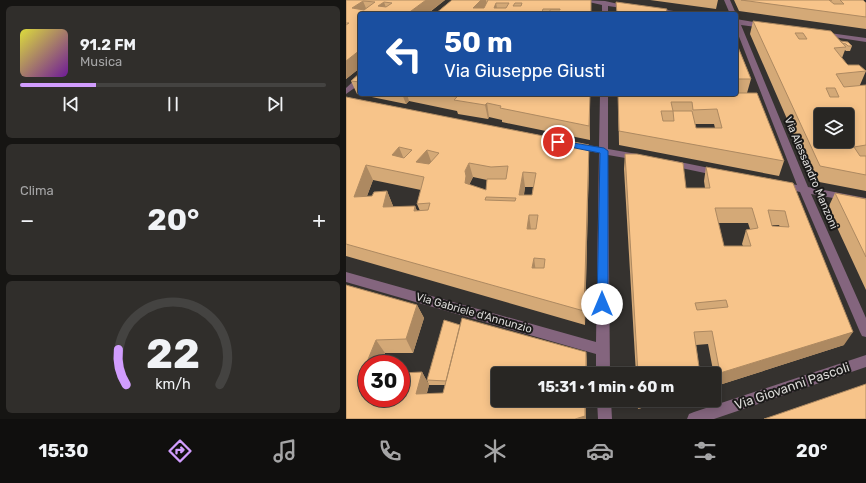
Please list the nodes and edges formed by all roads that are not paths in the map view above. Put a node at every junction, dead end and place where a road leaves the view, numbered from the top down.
1 (584, 0) edge
2 (727, 0) edge
3 (605, 3) junction
4 (635, 7) edge
5 (650, 10) edge
6 (605, 12) edge
7 (665, 12) edge
8 (732, 12) edge
9 (738, 22) edge
10 (738, 27) edge
11 (774, 28) edge
12 (813, 33) edge
13 (866, 40) edge
14 (358, 82) edge
15 (346, 92) edge
16 (604, 96) edge
17 (565, 143) edge
18 (604, 151) junction
19 (727, 174) edge
20 (773, 183) edge
21 (804, 189) junction
22 (866, 201) edge
23 (346, 276) edge
24 (866, 332) edge
25 (602, 350) junction
26 (866, 361) edge
27 (603, 367) edge
28 (604, 407) edge
29 (605, 419) edge
30 (694, 419) edge

1 - 3 street
2 - 8 street
3 - 4 street
3 - 6 street
5 - 7 street
9 - 11 street
10 - 21 street, Via Alessandro Manzoni
12 - 13 street
14 - 15 street
16 - 18 street
17 - 18 street
18 - 19 street
18 - 25 street
20 - 21 street
21 - 22 street
21 - 24 street, Via Alessandro Manzoni
23 - 25 street, Via Gabriele d'Annunzio
25 - 27 street
26 - 30 street, Via Giovanni Pascoli
28 - 29 street

